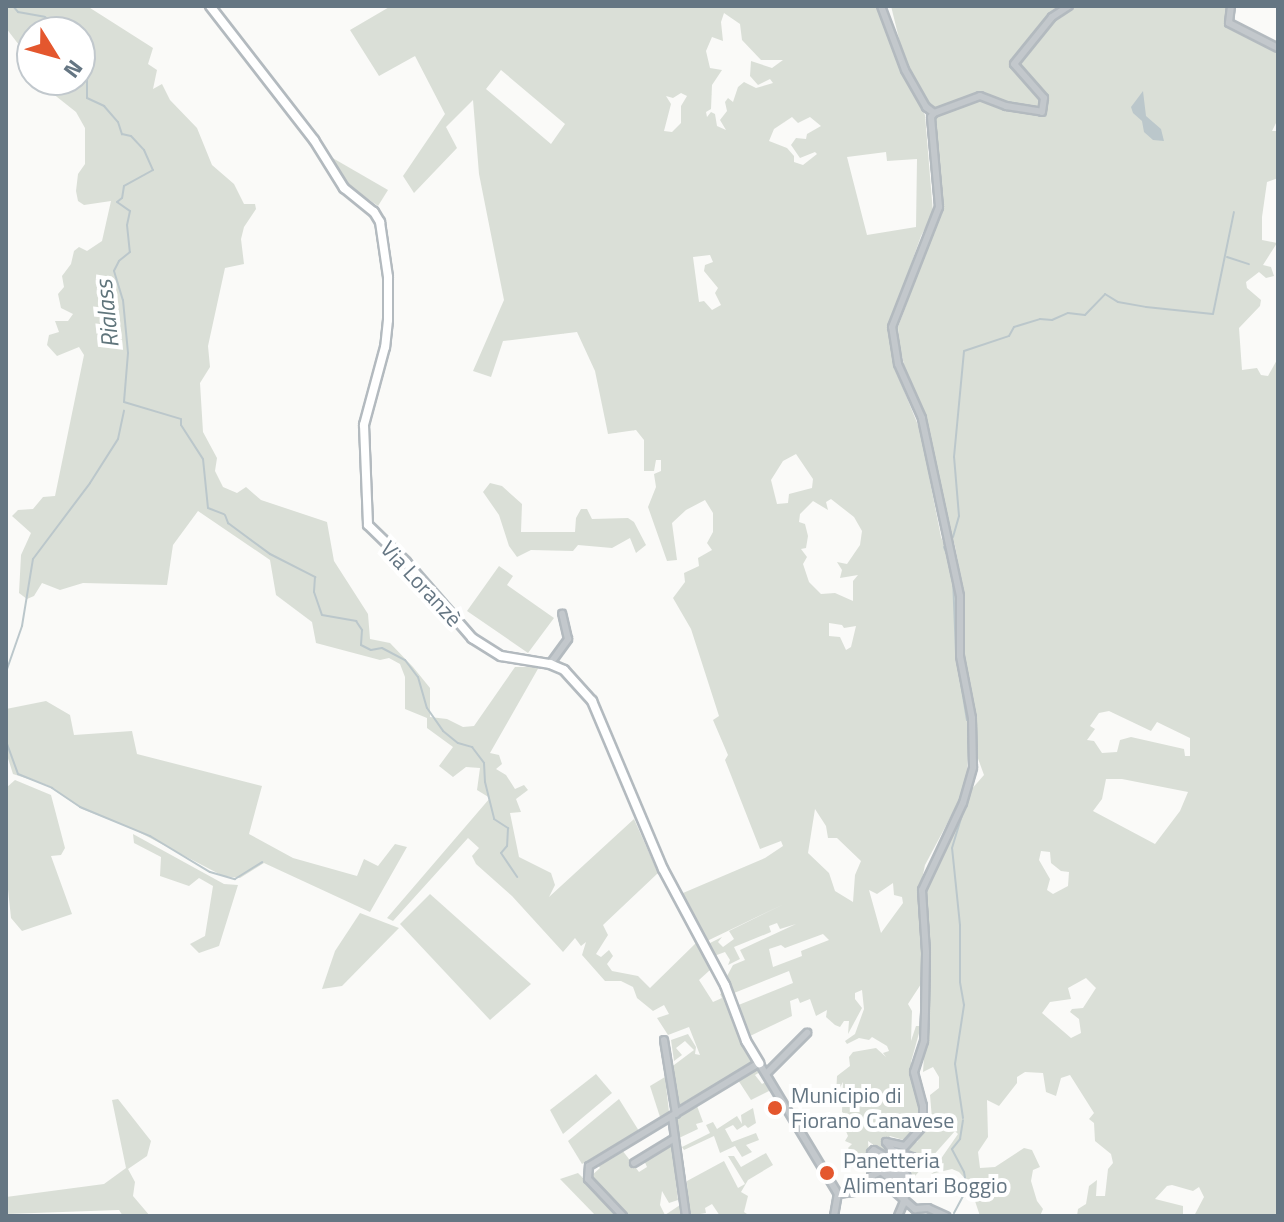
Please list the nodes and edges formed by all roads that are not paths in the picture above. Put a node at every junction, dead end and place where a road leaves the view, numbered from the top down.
1 (210, 6) edge
2 (881, 6) edge
3 (1069, 6) edge
4 (1231, 6) edge
5 (1278, 48) edge
6 (934, 113) junction
7 (562, 614) dead end
8 (550, 664) junction
9 (807, 1033) dead end
10 (664, 1040) dead end
11 (759, 1063) junction
12 (767, 1073) junction
13 (674, 1116) junction
14 (675, 1138) junction
15 (634, 1163) dead end
16 (909, 1182) junction
17 (887, 1188) junction
18 (838, 1194) junction
19 (915, 1212) edge
20 (623, 1216) edge
21 (686, 1216) edge
22 (834, 1216) edge
23 (898, 1216) edge
24 (946, 1216) edge

1 - 8 street, Via Loranzè
2 - 6 street
3 - 6 street
4 - 5 street
6 - 16 street
7 - 8 street
8 - 11 street, Via Loranzè
9 - 12 street
10 - 13 street
11 - 12 street
11 - 13 street
12 - 18 street
13 - 14 street
13 - 20 street
14 - 15 street
14 - 21 street
16 - 17 street
16 - 23 street, bridge
17 - 18 street
17 - 19 street
18 - 22 street
19 - 24 street

